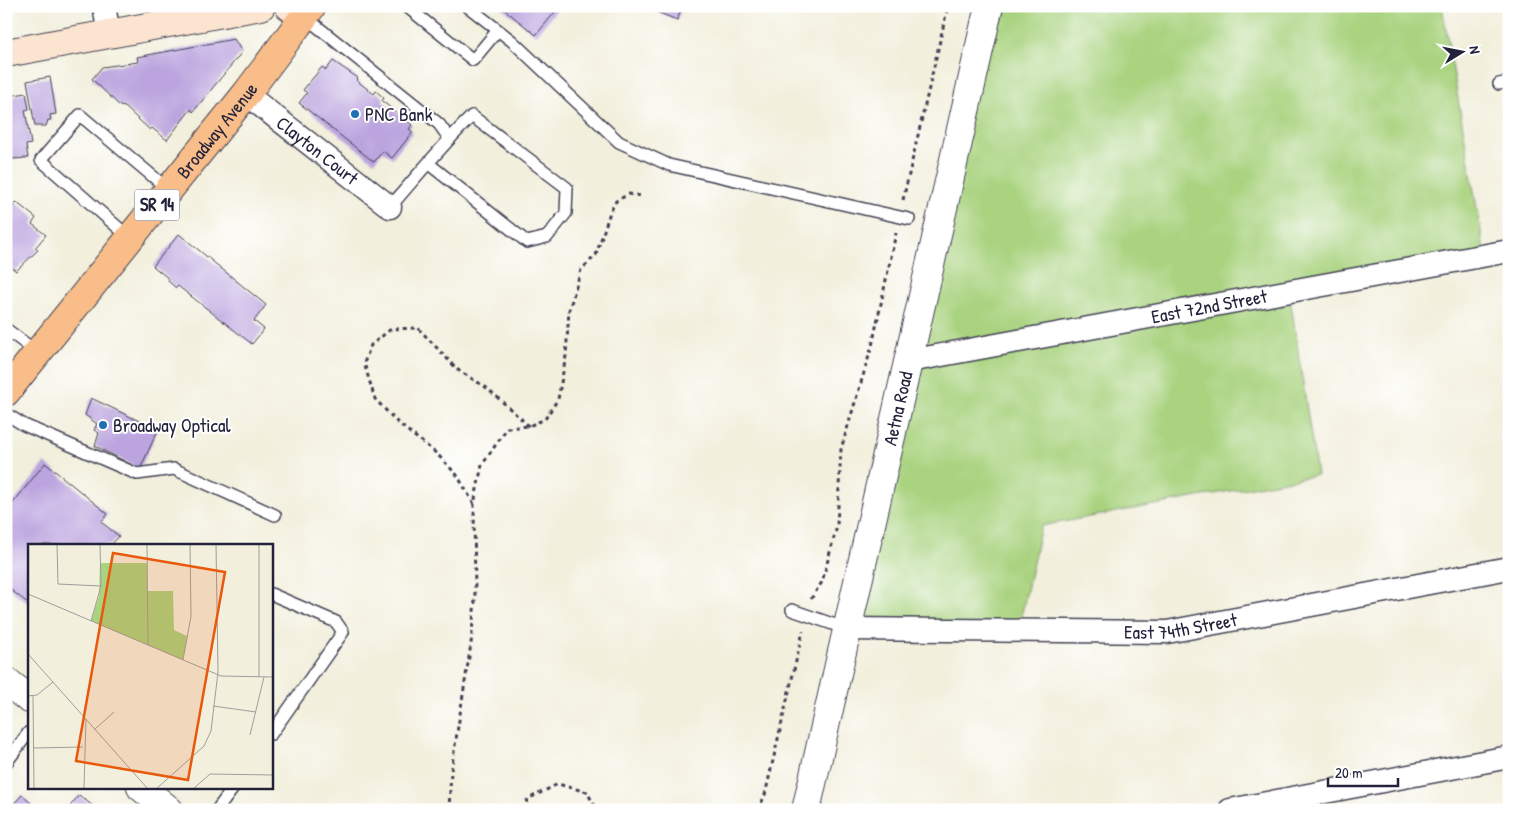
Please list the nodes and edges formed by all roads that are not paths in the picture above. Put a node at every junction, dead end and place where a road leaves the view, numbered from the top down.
1 (104, 6) edge
2 (261, 6) edge
3 (406, 6) edge
4 (467, 6) edge
5 (989, 6) edge
6 (302, 10) edge
7 (498, 30) junction
8 (109, 34) junction
9 (6, 53) edge
10 (246, 94) junction
11 (449, 138) junction
12 (429, 164) junction
13 (170, 190) junction
14 (390, 207) joint
15 (909, 219) dead end
16 (130, 238) junction
17 (1509, 251) edge
18 (6, 329) edge
19 (38, 353) junction
20 (909, 361) junction
21 (6, 392) edge
22 (6, 414) edge
23 (275, 515) dead end
24 (1509, 568) edge
25 (272, 594) edge
26 (792, 610) dead end
27 (847, 629) junction
28 (6, 681) edge
29 (28, 698) edge
30 (28, 733) edge
31 (272, 733) edge
32 (1509, 757) edge
33 (7, 758) edge
34 (141, 788) edge
35 (233, 788) edge
36 (169, 810) edge
37 (217, 810) edge
38 (806, 810) edge
39 (1230, 810) edge

1 - 8 street
2 - 8 main road
3 - 7 lane
4 - 7 lane
5 - 20 street, Aetna Road
6 - 10 main road, Broadway Avenue / SR 14
6 - 11 lane
7 - 15 lane
8 - 9 main road
10 - 13 main road, Broadway Avenue / SR 14
10 - 14 street, Clayton Court
11 - 12 lane
11 - 12 lane
12 - 14 lane
13 - 16 main road, Broadway Avenue / SR 14
13 - 16 lane
16 - 19 main road, Broadway Avenue / SR 14
17 - 20 street, East 72nd Street
18 - 19 lane
19 - 21 main road, Broadway Avenue / SR 14
20 - 27 street, Aetna Road
22 - 23 lane
24 - 27 street, East 74th Street
25 - 31 lane
26 - 27 lane
27 - 38 street, Aetna Road
28 - 29 street
30 - 33 lane
32 - 39 street
34 - 36 street
35 - 37 lane

